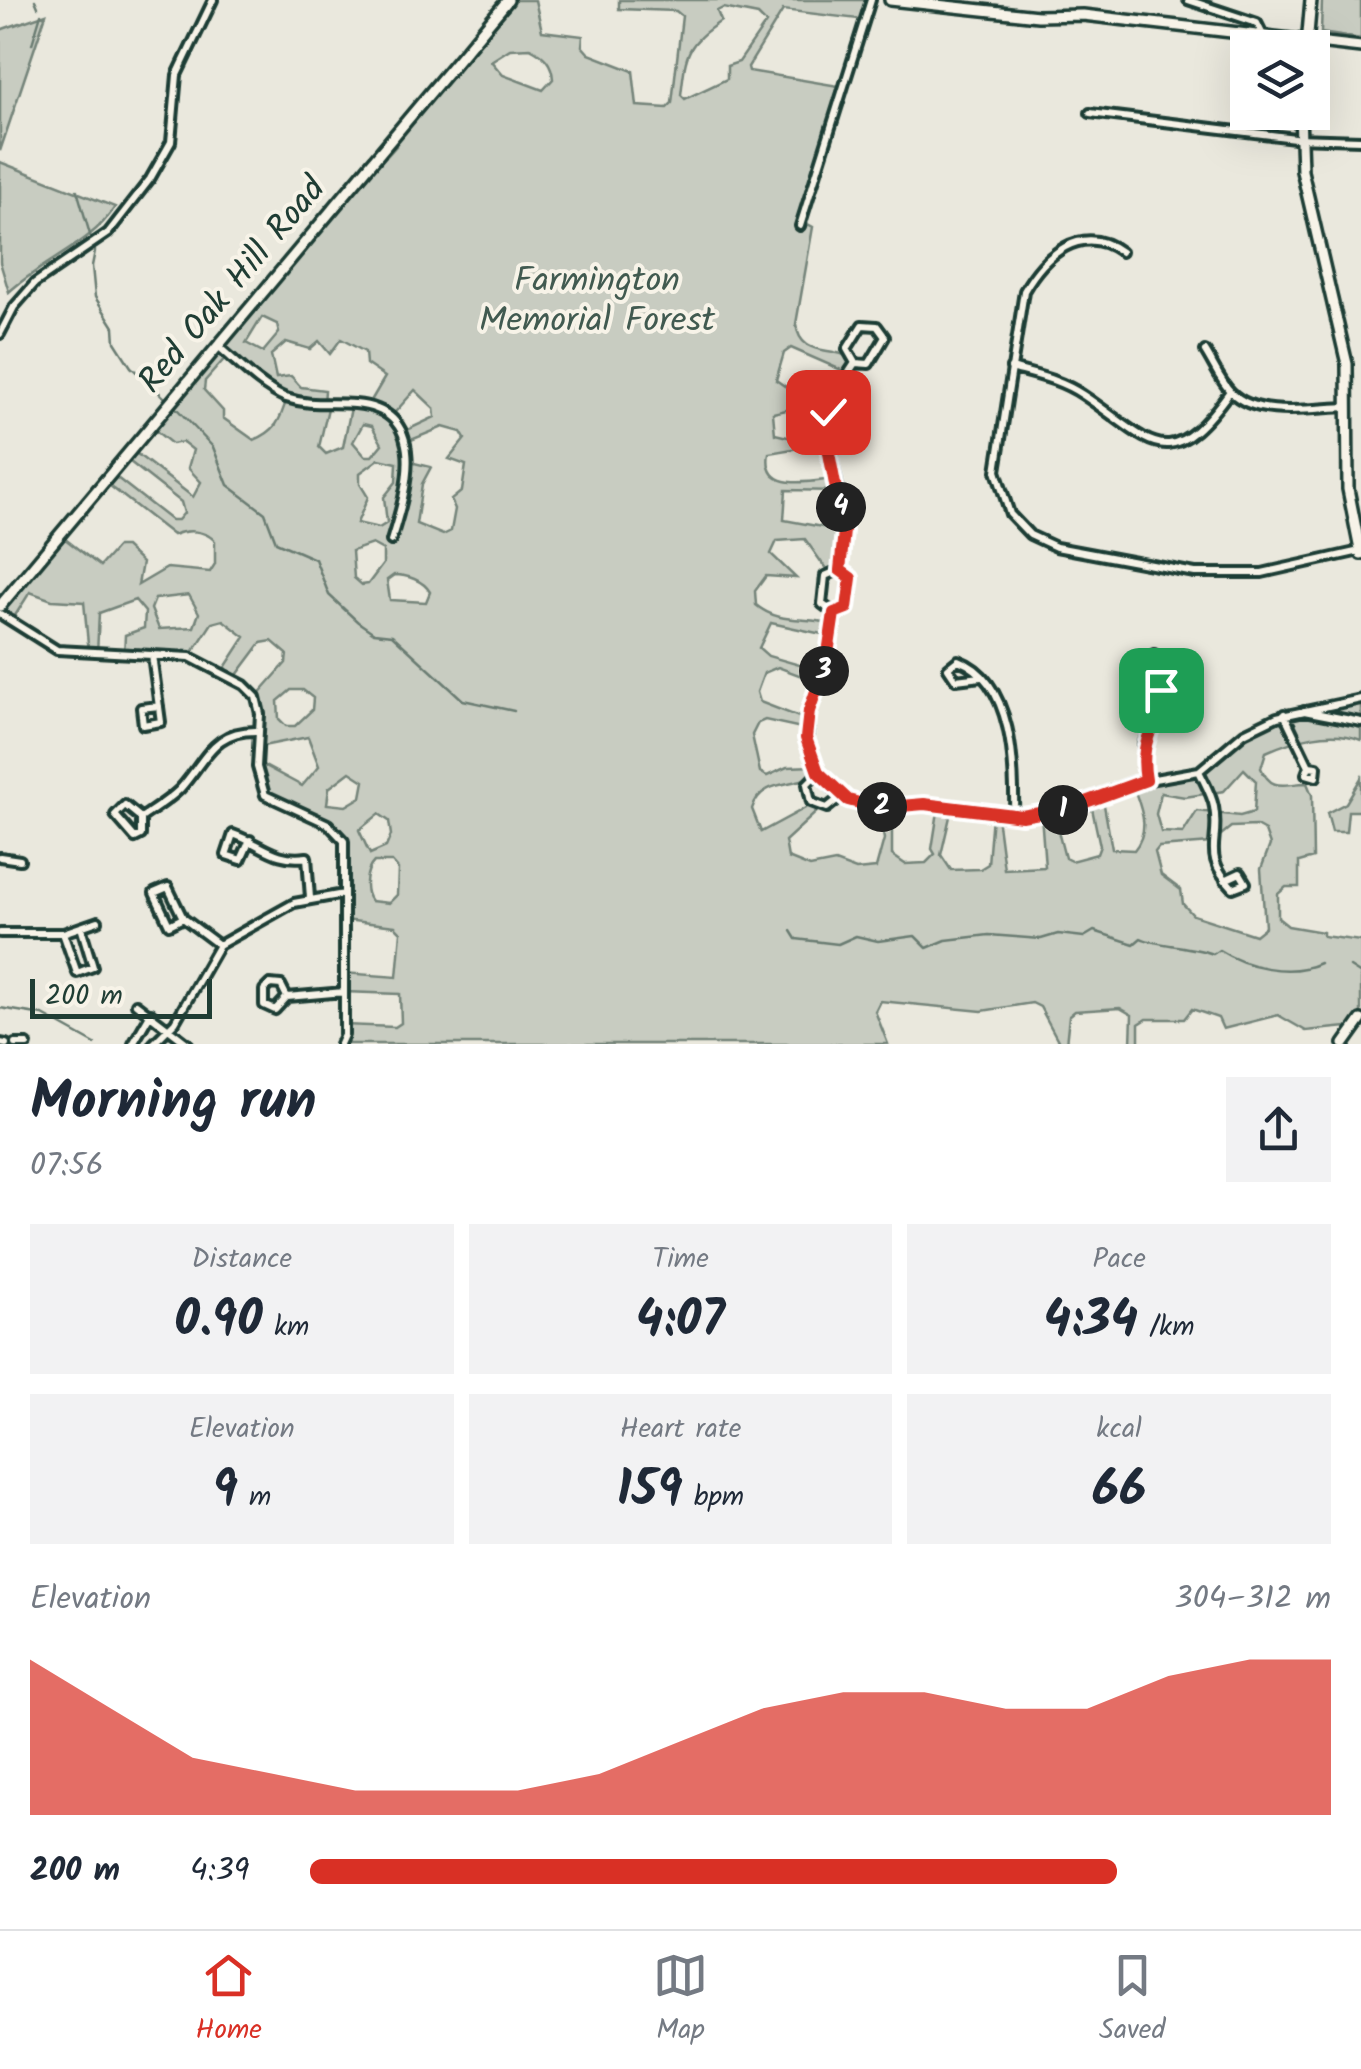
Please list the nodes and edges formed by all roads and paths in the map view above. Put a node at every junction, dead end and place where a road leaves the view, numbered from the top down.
1 (214, 0) edge
2 (508, 0) edge
3 (871, 0) edge
4 (890, 0) edge
5 (1188, 0) edge
6 (1311, 0) edge
7 (1262, 30) edge
8 (1308, 30) edge
9 (1230, 32) edge
10 (1330, 46) edge
11 (1361, 47) edge
12 (1090, 114) dead end
13 (1299, 130) edge
14 (1299, 137) junction
15 (1361, 140) edge
16 (800, 226) dead end
17 (1121, 252) dead end
18 (0, 334) edge
19 (219, 347) junction
20 (1205, 350) dead end
21 (855, 363) junction
22 (1011, 368) junction
23 (1230, 392) junction
24 (1348, 407) junction
25 (392, 541) dead end
26 (1361, 553) edge
27 (840, 570) junction
28 (0, 606) edge
29 (834, 613) junction
30 (0, 614) edge
31 (1154, 654) dead end
32 (152, 655) junction
33 (980, 677) junction
34 (1361, 699) edge
35 (159, 706) dead end
36 (1302, 710) junction
37 (1284, 714) junction
38 (1361, 722) edge
39 (259, 731) junction
40 (1309, 766) dead end
41 (1199, 771) junction
42 (818, 772) junction
43 (1146, 780) junction
44 (842, 796) junction
45 (1014, 816) junction
46 (141, 818) junction
47 (250, 840) dead end
48 (0, 857) edge
49 (20, 860) dead end
50 (1226, 880) dead end
51 (344, 894) junction
52 (310, 898) junction
53 (183, 918) junction
54 (98, 922) dead end
55 (82, 928) junction
56 (0, 933) edge
57 (63, 933) junction
58 (219, 946) junction
59 (344, 992) junction
60 (287, 997) junction
61 (136, 1004) dead end
62 (151, 1013) junction
63 (1360, 1022) edge
64 (168, 1028) junction
65 (16, 1044) edge
66 (27, 1044) edge
67 (133, 1044) edge
68 (154, 1044) edge
69 (188, 1044) edge
70 (340, 1044) edge
71 (1344, 1044) edge

1 - 18 street
2 - 19 street, Red Oak Hill Road
3 - 16 street
4 - 9 street
5 - 7 street
6 - 8 street
10 - 11 street
12 - 14 street
13 - 14 street
14 - 15 street
14 - 24 street
17 - 22 street
19 - 25 street
19 - 28 street, Red Oak Hill Road
20 - 23 street
21 - 21 street
21 - 27 street
22 - 23 street
22 - 26 street
23 - 24 street
24 - 26 street
27 - 29 street
27 - 29 street
29 - 42 street
30 - 32 street
31 - 43 street
32 - 35 street
32 - 39 street
33 - 33 street
33 - 45 street
34 - 36 street
36 - 37 street
36 - 38 street
37 - 40 street
37 - 41 street
39 - 46 street
39 - 51 street
41 - 43 street
41 - 50 street
42 - 44 street
42 - 44 street
43 - 45 street
44 - 45 street
46 - 46 street
47 - 52 street
48 - 49 street
51 - 52 street
51 - 59 street
52 - 58 street
53 - 53 street
53 - 58 street
54 - 55 street
55 - 57 street
55 - 57 street
56 - 57 street
58 - 64 street
59 - 60 street
59 - 70 street
60 - 60 street
61 - 62 street
62 - 64 street
62 - 67 street
63 - 71 street
64 - 68 street
64 - 69 street
65 - 66 street

